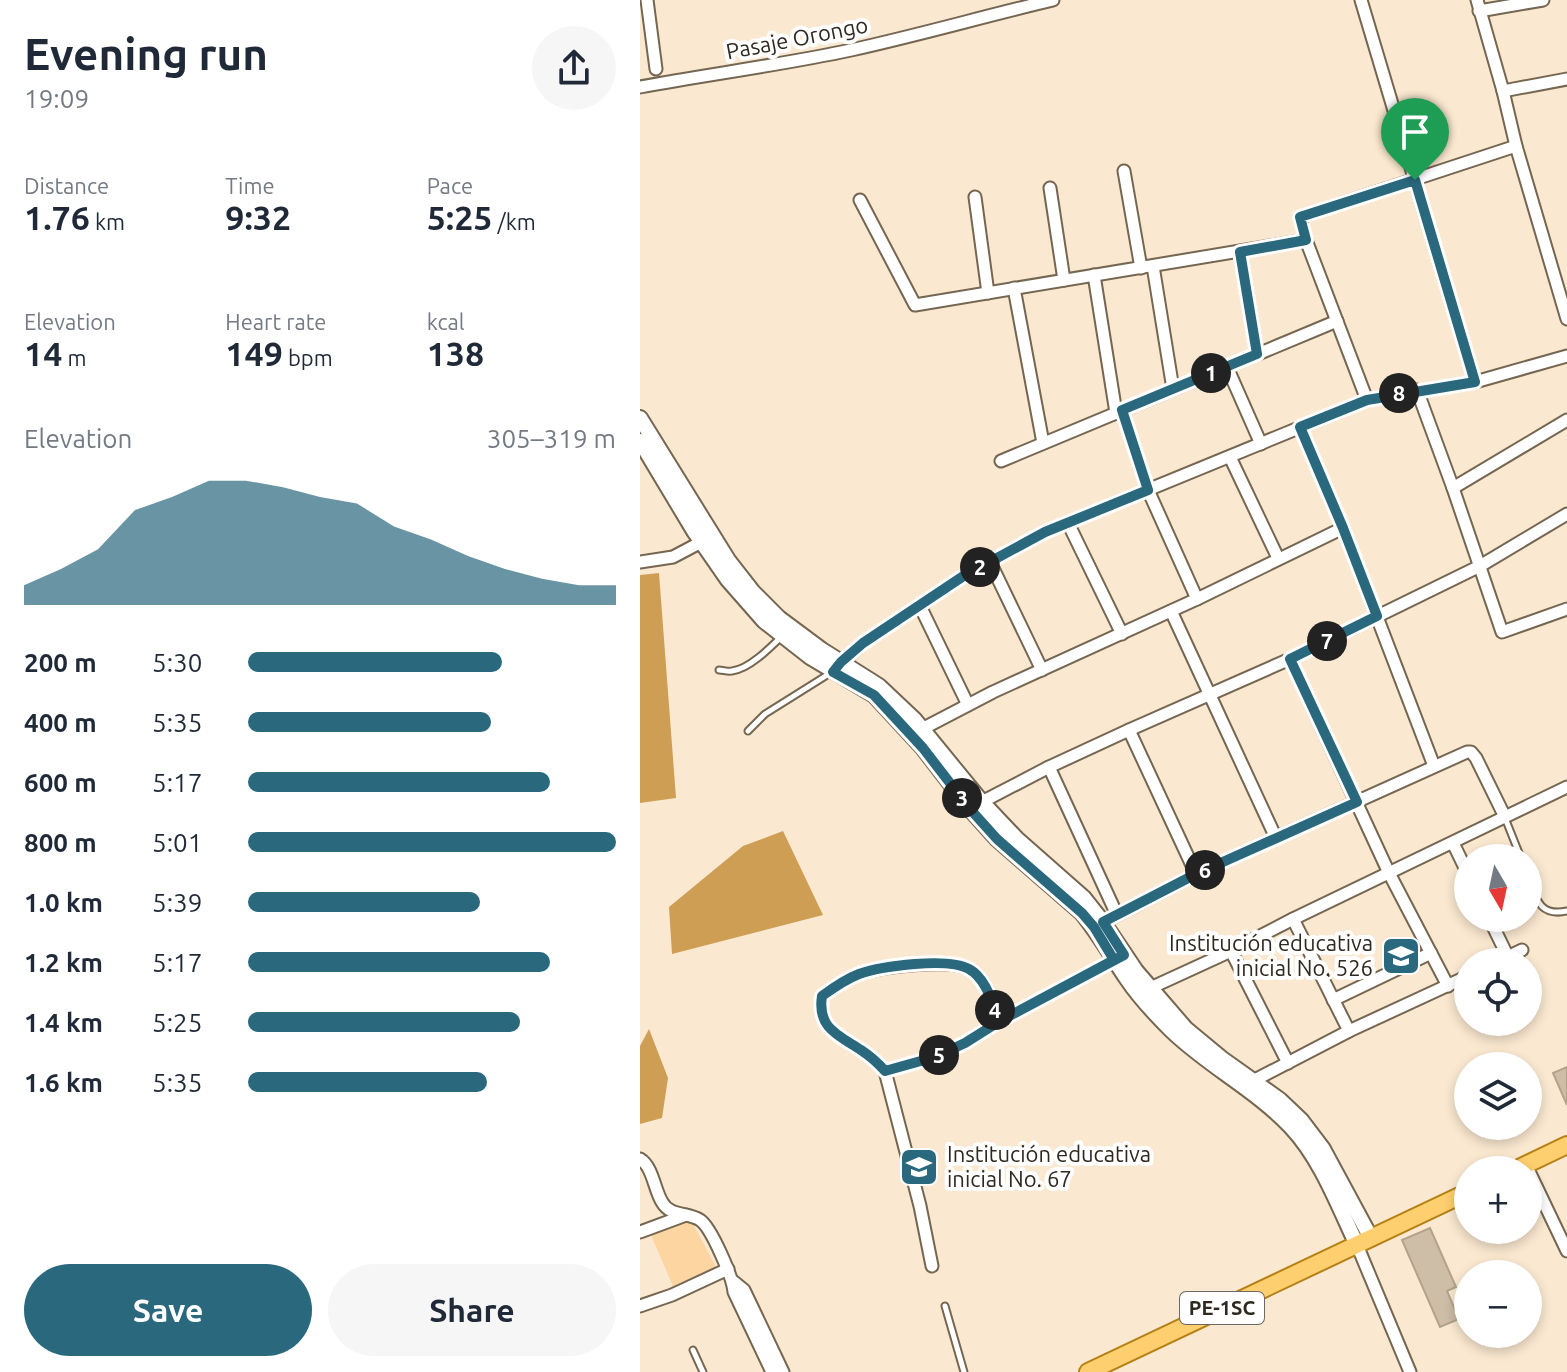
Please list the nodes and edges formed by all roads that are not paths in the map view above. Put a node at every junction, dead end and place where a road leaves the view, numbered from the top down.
1 (647, 0) edge
2 (1053, 0) edge
3 (1361, 0) edge
4 (1543, 0) edge
5 (1478, 5) edge
6 (656, 69) dead end
7 (1567, 79) edge
8 (640, 87) edge
9 (1503, 91) junction
10 (1516, 146) junction
11 (1124, 171) dead end
12 (1415, 180) junction
13 (1050, 188) dead end
14 (975, 197) dead end
15 (860, 200) dead end
16 (1306, 240) junction
17 (1240, 252) junction
18 (1147, 267) junction
19 (1567, 272) edge
20 (1553, 274) junction
21 (1094, 275) junction
22 (1064, 280) junction
23 (1014, 288) junction
24 (988, 293) junction
25 (1567, 319) edge
26 (1337, 321) junction
27 (1257, 354) junction
28 (1567, 356) edge
29 (1227, 367) junction
30 (1475, 382) junction
31 (1173, 389) junction
32 (1417, 390) junction
33 (1367, 400) junction
34 (1119, 412) junction
35 (640, 418) edge
36 (1567, 420) edge
37 (1300, 427) junction
38 (640, 441) edge
39 (1043, 443) junction
40 (1261, 444) junction
41 (1230, 457) junction
42 (1001, 461) dead end
43 (1453, 488) junction
44 (1148, 490) junction
45 (1567, 514) edge
46 (1068, 523) junction
47 (1343, 528) junction
48 (707, 539) junction
49 (1278, 558) junction
50 (640, 562) edge
51 (990, 562) junction
52 (1480, 566) junction
53 (1197, 599) junction
54 (920, 606) junction
55 (1567, 609) edge
56 (1171, 611) junction
57 (1377, 616) junction
58 (1122, 634) junction
59 (782, 635) junction
60 (1290, 659) junction
61 (837, 667) junction
62 (719, 670) dead end
63 (1042, 670) junction
64 (1210, 693) junction
65 (968, 705) junction
66 (922, 729) junction
67 (1129, 730) junction
68 (748, 731) dead end
69 (1434, 766) junction
70 (1049, 767) junction
71 (1567, 787) edge
72 (1357, 802) junction
73 (976, 805) junction
74 (1505, 817) junction
75 (1276, 838) junction
76 (1453, 843) joint
77 (1516, 844) edge
78 (1389, 873) junction
79 (1196, 874) junction
80 (1542, 907) edge
81 (1567, 911) edge
82 (1117, 915) junction
83 (1293, 919) junction
84 (1098, 924) junction
85 (1231, 951) junction
86 (1431, 953) junction
87 (1119, 958) junction
88 (1454, 983) edge
89 (1448, 986) junction
90 (1145, 990) junction
91 (1333, 1000) junction
92 (1000, 1021) junction
93 (1349, 1031) junction
94 (1288, 1063) junction
95 (885, 1071) junction
96 (1247, 1084) junction
97 (1567, 1145) edge
98 (1542, 1157) edge
99 (640, 1159) edge
100 (1454, 1199) edge
101 (1542, 1206) edge
102 (686, 1215) junction
103 (640, 1232) edge
104 (1364, 1241) junction
105 (1567, 1251) edge
106 (932, 1266) dead end
107 (728, 1269) junction
108 (733, 1281) junction
109 (640, 1306) edge
110 (945, 1306) dead end
111 (693, 1350) dead end
112 (703, 1372) edge
113 (772, 1372) edge
114 (783, 1372) edge
115 (964, 1372) edge
116 (1088, 1372) edge
117 (1410, 1372) edge

1 - 6 street
2 - 8 street, Pasaje Orongo
3 - 12 street
4 - 5 street
5 - 9 street
7 - 9 street
9 - 10 street
10 - 12 street
10 - 20 street
11 - 18 street
12 - 16 street
12 - 30 street
13 - 22 street
14 - 24 street
15 - 24 street
16 - 17 street
16 - 26 street
17 - 18 street
17 - 27 street
18 - 21 street
18 - 31 street
19 - 20 street
20 - 25 street
21 - 22 street
21 - 34 street
22 - 23 street
23 - 24 street
23 - 39 street
26 - 27 street
26 - 33 street
27 - 29 street
28 - 30 street
29 - 31 street
29 - 40 street
30 - 32 street
31 - 34 street
32 - 33 street
32 - 43 street
33 - 37 street
34 - 39 street
34 - 44 street
35 - 48 street
36 - 43 street
37 - 40 street
37 - 47 street
38 - 48 street
39 - 42 street
40 - 41 street
41 - 44 street
41 - 49 street
43 - 52 street
44 - 46 street
44 - 53 street
45 - 52 street
46 - 51 street
46 - 58 street
47 - 49 street
47 - 57 street
48 - 50 street
48 - 59 street
48 - 61 street
49 - 53 street
51 - 54 street
51 - 63 street
52 - 55 street
52 - 57 street
53 - 56 street
54 - 61 street
54 - 65 street
56 - 58 street
56 - 64 street
57 - 60 street
57 - 69 street
58 - 63 street
59 - 61 street
59 - 62 lane
60 - 64 street
60 - 72 street
61 - 66 street
61 - 68 lane
61 - 73 street
63 - 65 street
64 - 67 street
64 - 75 street
65 - 66 street
66 - 73 street
67 - 70 street
67 - 79 street
69 - 72 street
69 - 74 street
70 - 73 street
70 - 82 street
71 - 74 street
72 - 75 street
72 - 78 street
73 - 84 street
74 - 76 street
74 - 77 lane
75 - 79 street
76 - 78 street
78 - 83 street
78 - 86 street
79 - 82 street
80 - 81 lane
82 - 84 street
83 - 85 street
83 - 91 street
84 - 87 street
85 - 90 street
85 - 94 street
86 - 89 street
86 - 91 street
87 - 90 street
87 - 92 street
88 - 89 street
89 - 93 street
90 - 96 street
91 - 93 street
92 - 95 street
92 - 95 street
93 - 94 street
94 - 96 street
95 - 106 street
96 - 104 street
97 - 98 main road
99 - 102 street
100 - 104 main road, PE-1SC
101 - 105 street
102 - 103 street
102 - 107 street
104 - 116 main road, PE-1SC
104 - 117 street
107 - 108 street
107 - 109 street
108 - 113 street
108 - 114 street
110 - 115 lane
111 - 112 lane

